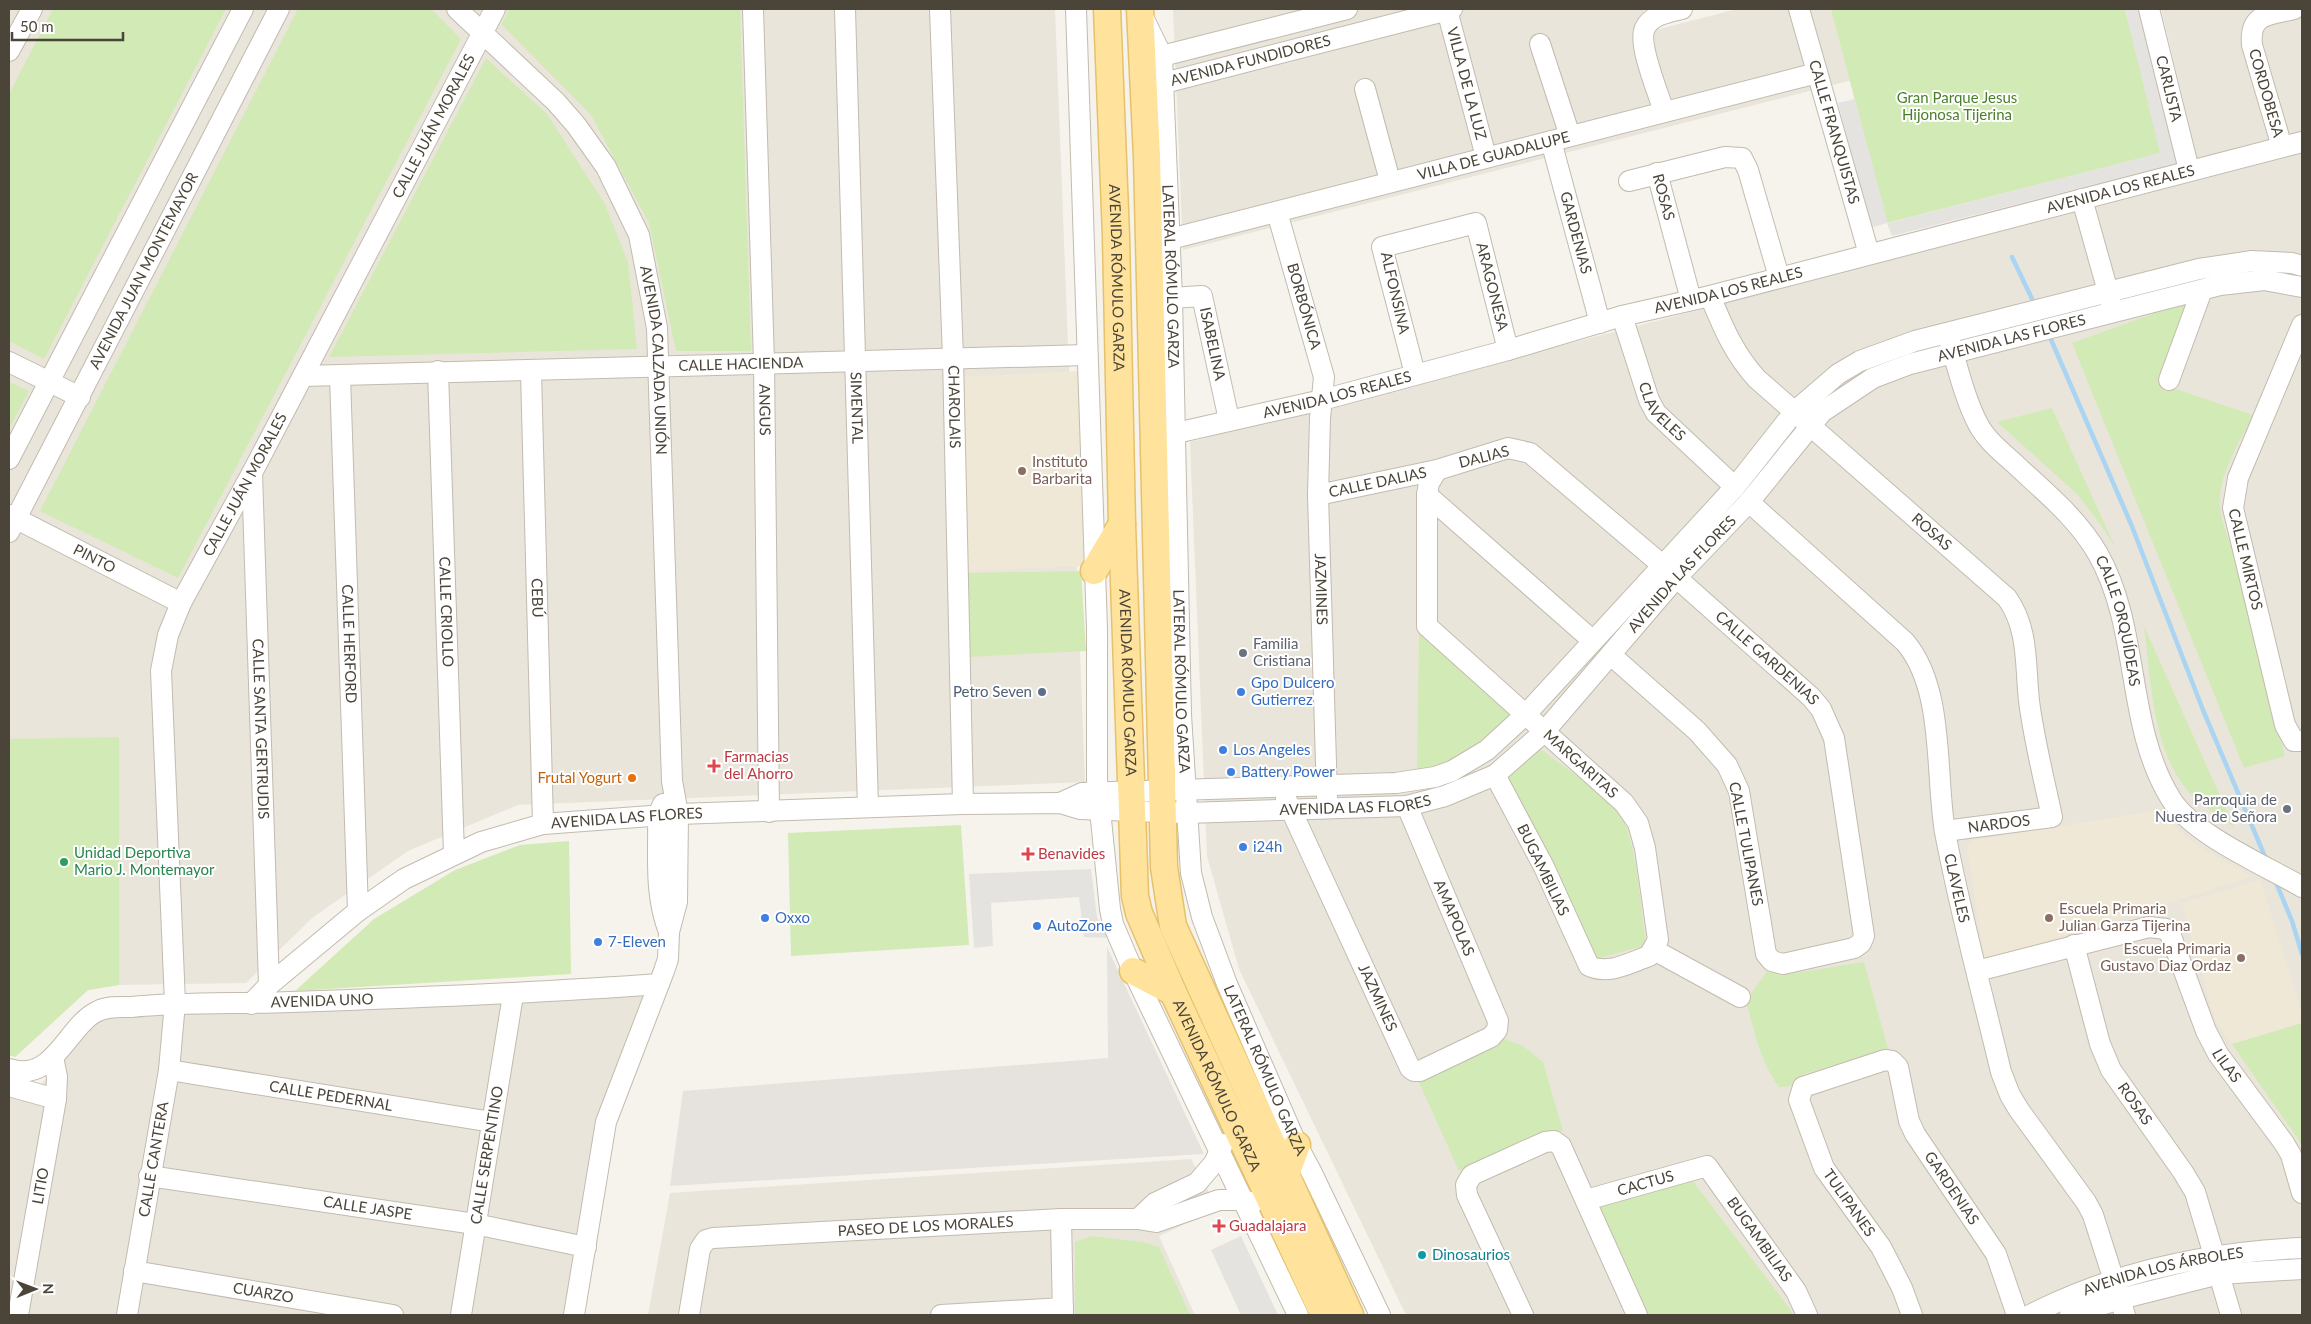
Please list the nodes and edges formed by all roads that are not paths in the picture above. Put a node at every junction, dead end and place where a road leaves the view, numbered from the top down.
1 (32, 9) edge
2 (243, 9) edge
3 (279, 9) edge
4 (457, 9) edge
5 (495, 9) edge
6 (753, 9) edge
7 (846, 9) edge
8 (940, 9) edge
9 (1076, 9) edge
10 (1107, 9) edge
11 (1133, 9) edge
12 (1347, 9) edge
13 (1682, 9) edge
14 (1799, 9) edge
15 (2149, 9) edge
16 (2294, 9) edge
17 (1450, 10) edge
18 (1284, 17) edge
19 (482, 33) junction
20 (1540, 44) dead end
21 (1285, 50) junction
22 (9, 52) edge
23 (1162, 56) junction
24 (1817, 73) junction
25 (1154, 81) junction
26 (1365, 89) dead end
27 (1664, 112) junction
28 (1561, 139) junction
29 (2302, 142) edge
30 (2282, 147) junction
31 (1486, 158) junction
32 (2189, 170) junction
33 (1657, 173) junction
34 (1629, 181) dead end
35 (1390, 182) junction
36 (2082, 199) junction
37 (1277, 212) junction
38 (1476, 223) joint
39 (1116, 236) junction
40 (1170, 240) junction
41 (1869, 254) junction
42 (2302, 266) edge
43 (1779, 278) junction
44 (2302, 287) edge
45 (2202, 290) junction
46 (2109, 293) junction
47 (1172, 298) junction
48 (1700, 298) junction
49 (2114, 312) junction
50 (1622, 316) junction
51 (1600, 323) junction
52 (2302, 325) edge
53 (1948, 332) junction
54 (1508, 350) junction
55 (1954, 354) junction
56 (1087, 355) junction
57 (953, 358) junction
58 (856, 359) junction
59 (9, 362) edge
60 (764, 362) junction
61 (659, 365) junction
62 (438, 371) junction
63 (531, 372) junction
64 (1415, 374) junction
65 (303, 376) junction
66 (340, 376) junction
67 (2169, 380) dead end
68 (49, 382) junction
69 (80, 397) junction
70 (1322, 400) junction
71 (1795, 411) junction
72 (1229, 420) junction
73 (1810, 425) junction
74 (1164, 436) junction
75 (1530, 453) joint
76 (9, 458) edge
77 (1437, 470) junction
78 (252, 473) junction
79 (1735, 487) junction
80 (1318, 495) junction
81 (1427, 495) junction
82 (1749, 502) junction
83 (11, 522) edge
84 (1122, 524) junction
85 (1661, 564) junction
86 (1094, 571) junction
87 (1676, 578) junction
88 (181, 603) junction
89 (1592, 640) junction
90 (1612, 656) junction
91 (1526, 714) junction
92 (1544, 732) junction
93 (2298, 741) edge
94 (1495, 775) junction
95 (1328, 785) junction
96 (1279, 786) junction
97 (1098, 801) junction
98 (1157, 802) junction
99 (963, 804) junction
100 (868, 806) junction
101 (1407, 806) junction
102 (1290, 808) junction
103 (1326, 808) junction
104 (769, 812) junction
105 (668, 815) junction
106 (2052, 817) joint
107 (542, 824) junction
108 (1945, 831) junction
109 (454, 854) junction
110 (2302, 887) edge
111 (358, 911) junction
112 (2074, 946) junction
113 (1654, 950) junction
114 (1772, 961) joint
115 (1977, 971) junction
116 (1134, 972) junction
117 (659, 984) junction
118 (269, 985) junction
119 (1173, 992) junction
120 (513, 995) junction
121 (1740, 997) dead end
122 (175, 1003) junction
123 (251, 1004) junction
124 (53, 1057) junction
125 (1892, 1061) joint
126 (9, 1068) edge
127 (169, 1070) junction
128 (1414, 1071) joint
129 (9, 1086) edge
130 (56, 1099) junction
131 (1257, 1108) junction
132 (492, 1122) junction
133 (1286, 1122) junction
134 (1235, 1124) junction
135 (1297, 1145) junction
136 (1219, 1151) junction
137 (1707, 1166) joint
138 (1286, 1174) junction
139 (149, 1176) junction
140 (2302, 1193) edge
141 (1242, 1200) junction
142 (1586, 1200) junction
143 (1276, 1211) junction
144 (1061, 1219) junction
145 (1138, 1219) junction
146 (475, 1224) junction
147 (586, 1247) junction
148 (2302, 1248) edge
149 (2214, 1255) junction
150 (2302, 1269) edge
151 (134, 1271) junction
152 (2219, 1274) junction
153 (2120, 1298) edge
154 (1063, 1312) edge
155 (18, 1315) edge
156 (126, 1315) edge
157 (393, 1315) edge
158 (461, 1315) edge
159 (574, 1315) edge
160 (689, 1315) edge
161 (941, 1315) edge
162 (1298, 1315) edge
163 (1324, 1315) edge
164 (1350, 1315) edge
165 (1380, 1315) edge
166 (1523, 1315) edge
167 (1638, 1315) edge
168 (1807, 1315) edge
169 (1912, 1315) edge
170 (2017, 1315) edge
171 (2030, 1315) edge
172 (2070, 1315) edge
173 (2231, 1315) edge

1 - 22 street
2 - 68 street
3 - 69 street, AVENIDA JUAN MONTEMAYOR
4 - 19 street, AVENIDA CALZADA UNIÓN
5 - 19 street, CALLE JUÁN MORALES
6 - 60 street, ANGUS
7 - 58 street, SIMENTAL
8 - 57 street, CHAROLAIS
9 - 56 street
10 - 39 main road, AVENIDA RÓMULO GARZA
11 - 23 street
11 - 25 main road
12 - 18 street, AVENIDA FUNDIDORES
13 - 27 street
14 - 24 street, CALLE FRANQUISTAS
15 - 32 street, CARLISTA
16 - 30 street, CORDOBESA
17 - 21 street, AVENIDA FUNDIDORES
17 - 31 street, VILLA DE LA LUZ
18 - 21 street
18 - 23 street, AVENIDA FUNDIDORES
19 - 61 street, AVENIDA CALZADA UNIÓN
19 - 65 street, CALLE JUÁN MORALES
20 - 28 street, GARDENIAS
21 - 25 street, AVENIDA FUNDIDORES
23 - 25 street, AVENIDA FUNDIDORES
24 - 27 street, VILLA DE GUADALUPE
24 - 41 street, CALLE FRANQUISTAS
25 - 39 main road
25 - 40 street, LATERAL RÓMULO GARZA
25 - 74 main road, AVENIDA RÓMULO GARZA
26 - 35 street
27 - 28 street, VILLA DE GUADALUPE
28 - 31 street, VILLA DE GUADALUPE
28 - 51 street, GARDENIAS
29 - 30 street, AVENIDA LOS REALES
30 - 32 street, AVENIDA LOS REALES
31 - 35 street, VILLA DE GUADALUPE
32 - 36 street, AVENIDA LOS REALES
33 - 34 street
33 - 43 street, ROSAS
33 - 48 street, ROSAS
35 - 37 street, VILLA DE GUADALUPE
36 - 41 street, AVENIDA LOS REALES
36 - 46 street
37 - 40 street, VILLA DE GUADALUPE
37 - 70 street, BORBÓNICA
38 - 54 street, ARAGONESA
38 - 64 street, ALFONSINA
39 - 84 main road, AVENIDA RÓMULO GARZA
40 - 47 street, LATERAL RÓMULO GARZA
41 - 43 street, AVENIDA LOS REALES
42 - 46 street, AVENIDA LAS FLORES
43 - 48 street, AVENIDA LOS REALES
44 - 45 street, AVENIDA LAS FLORES
45 - 49 street, AVENIDA LAS FLORES
45 - 67 street
46 - 49 street
46 - 53 street, AVENIDA LAS FLORES
47 - 72 street, ISABELINA
47 - 74 street, LATERAL RÓMULO GARZA
48 - 50 street, AVENIDA LOS REALES
48 - 71 street, ROSAS
49 - 55 street, AVENIDA LAS FLORES
50 - 51 street, AVENIDA LOS REALES
50 - 79 street, CLAVELES
51 - 54 street, AVENIDA LOS REALES
52 - 93 street, CALLE MIRTOS
53 - 55 street, CALLE ORQUÍDEAS
53 - 71 street, AVENIDA LAS FLORES
54 - 64 street, AVENIDA LOS REALES
55 - 73 street, AVENIDA LAS FLORES
55 - 110 street, CALLE ORQUÍDEAS
56 - 57 street, CALLE HACIENDA
56 - 86 street
57 - 58 street, CALLE HACIENDA
57 - 99 street, CHAROLAIS
58 - 60 street, CALLE HACIENDA
58 - 100 street, SIMENTAL
59 - 68 street
60 - 61 street, CALLE HACIENDA
60 - 104 street, ANGUS
61 - 63 street, CALLE HACIENDA
61 - 105 street, AVENIDA CALZADA UNIÓN
62 - 63 street, CALLE HACIENDA
62 - 66 street, CALLE HACIENDA
62 - 109 street, CALLE CRIOLLO
63 - 107 street, CEBÚ
64 - 70 street, AVENIDA LOS REALES
65 - 66 street, CALLE HACIENDA
65 - 78 street, CALLE JUÁN MORALES
66 - 111 street, CALLE HERFORD
68 - 69 street
68 - 76 street
69 - 83 street, AVENIDA JUAN MONTEMAYOR
70 - 72 street, AVENIDA LOS REALES
70 - 80 street, JAZMINES
71 - 73 street, ROSAS
71 - 79 street, AVENIDA LAS FLORES
72 - 74 street, AVENIDA LOS REALES
73 - 82 street, AVENIDA LAS FLORES
73 - 106 street, ROSAS
74 - 98 main road, AVENIDA RÓMULO GARZA
75 - 77 street, DALIAS
75 - 85 street, CALLE GARDENIAS
77 - 80 street, CALLE DALIAS
77 - 81 street
78 - 88 street, CALLE JUÁN MORALES
78 - 118 street, CALLE SANTA GERTRUDIS
79 - 85 street, AVENIDA LAS FLORES
80 - 95 street, JAZMINES
81 - 89 street
81 - 91 street, MARGARITAS
82 - 87 street, AVENIDA LAS FLORES
82 - 108 street, CLAVELES
83 - 88 street, PINTO
84 - 86 main road
84 - 98 main road, AVENIDA RÓMULO GARZA
85 - 87 street, CALLE GARDENIAS
85 - 89 street, AVENIDA LAS FLORES
86 - 97 street
87 - 90 street, AVENIDA LAS FLORES
87 - 114 street, CALLE GARDENIAS
88 - 122 street, CALLE JUÁN MORALES
89 - 91 street, AVENIDA LAS FLORES
90 - 92 street, AVENIDA LAS FLORES
90 - 114 street, CALLE TULIPANES
91 - 92 street, MARGARITAS
91 - 95 street, AVENIDA LAS FLORES
92 - 94 street, AVENIDA LAS FLORES
92 - 113 street, MARGARITAS
94 - 101 street, AVENIDA LAS FLORES
94 - 113 street, BUGAMBILIAS
95 - 96 street, AVENIDA LAS FLORES
95 - 103 street, JAZMINES
96 - 98 street, AVENIDA LAS FLORES
96 - 102 street, JAZMINES
97 - 98 street, AVENIDA LAS FLORES
97 - 99 street, AVENIDA LAS FLORES
97 - 116 street
98 - 102 street, AVENIDA LAS FLORES
98 - 119 main road, AVENIDA RÓMULO GARZA
98 - 131 main road, AVENIDA RÓMULO GARZA
98 - 133 street, LATERAL RÓMULO GARZA
99 - 100 street, AVENIDA LAS FLORES
100 - 104 street, AVENIDA LAS FLORES
101 - 103 street, AVENIDA LAS FLORES
101 - 128 street, AMAPOLAS
102 - 103 street, AVENIDA LAS FLORES
102 - 128 street, JAZMINES
104 - 105 street, AVENIDA LAS FLORES
105 - 107 street, AVENIDA LAS FLORES
105 - 117 street, AVENIDA CALZADA UNIÓN
106 - 108 street, NARDOS
107 - 109 street, AVENIDA LAS FLORES
108 - 115 street, CLAVELES
109 - 111 street, AVENIDA LAS FLORES
111 - 118 street, AVENIDA LAS FLORES
112 - 115 street
112 - 140 street, LILAS
112 - 149 street, ROSAS
113 - 121 street
115 - 153 street, CLAVELES
116 - 119 main road
116 - 136 street
117 - 120 street, AVENIDA UNO
117 - 147 street, AVENIDA CALZADA UNIÓN
118 - 123 street, AVENIDA LAS FLORES
119 - 134 main road, AVENIDA RÓMULO GARZA
120 - 123 street, AVENIDA UNO
120 - 132 street, CALLE SERPENTINO
122 - 123 street, AVENIDA UNO
122 - 124 street, AVENIDA UNO
122 - 127 street, CALLE CANTERA
124 - 126 street, AVENIDA UNO
124 - 130 street, LITIO
125 - 169 street, TULIPANES
125 - 170 street, GARDENIAS
127 - 132 street, CALLE PEDERNAL
127 - 139 street, CALLE CANTERA
129 - 130 street
130 - 155 street, LITIO
131 - 133 main road
131 - 138 main road, AVENIDA RÓMULO GARZA
132 - 146 street, CALLE SERPENTINO
133 - 135 street, LATERAL RÓMULO GARZA
134 - 136 street
134 - 143 main road, AVENIDA RÓMULO GARZA
135 - 138 main road
135 - 165 street, LATERAL RÓMULO GARZA
136 - 141 street
136 - 145 street
137 - 142 street, CACTUS
137 - 168 street, BUGAMBILIAS
138 - 164 main road, AVENIDA RÓMULO GARZA
139 - 146 street, CALLE JASPE
139 - 151 street, CALLE CANTERA
141 - 143 street, PASEO DE LOS MORALES
141 - 145 street, PASEO DE LOS MORALES
141 - 162 street
142 - 166 street
142 - 167 street
143 - 163 main road, AVENIDA RÓMULO GARZA
144 - 145 street, PASEO DE LOS MORALES
144 - 154 street
144 - 160 street, PASEO DE LOS MORALES
146 - 147 street, CALLE JASPE
146 - 158 street, CALLE SERPENTINO
147 - 159 street, AVENIDA CALZADA UNIÓN
148 - 149 street, AVENIDA LOS ÁRBOLES
149 - 153 street, AVENIDA LOS ÁRBOLES
150 - 152 street, AVENIDA LOS ÁRBOLES
151 - 156 street, CALLE CANTERA
151 - 157 street, CUARZO
152 - 153 street, AVENIDA LOS ÁRBOLES
152 - 173 street
153 - 171 street, AVENIDA LOS ÁRBOLES
153 - 172 street, AVENIDA LOS ÁRBOLES
154 - 161 street

